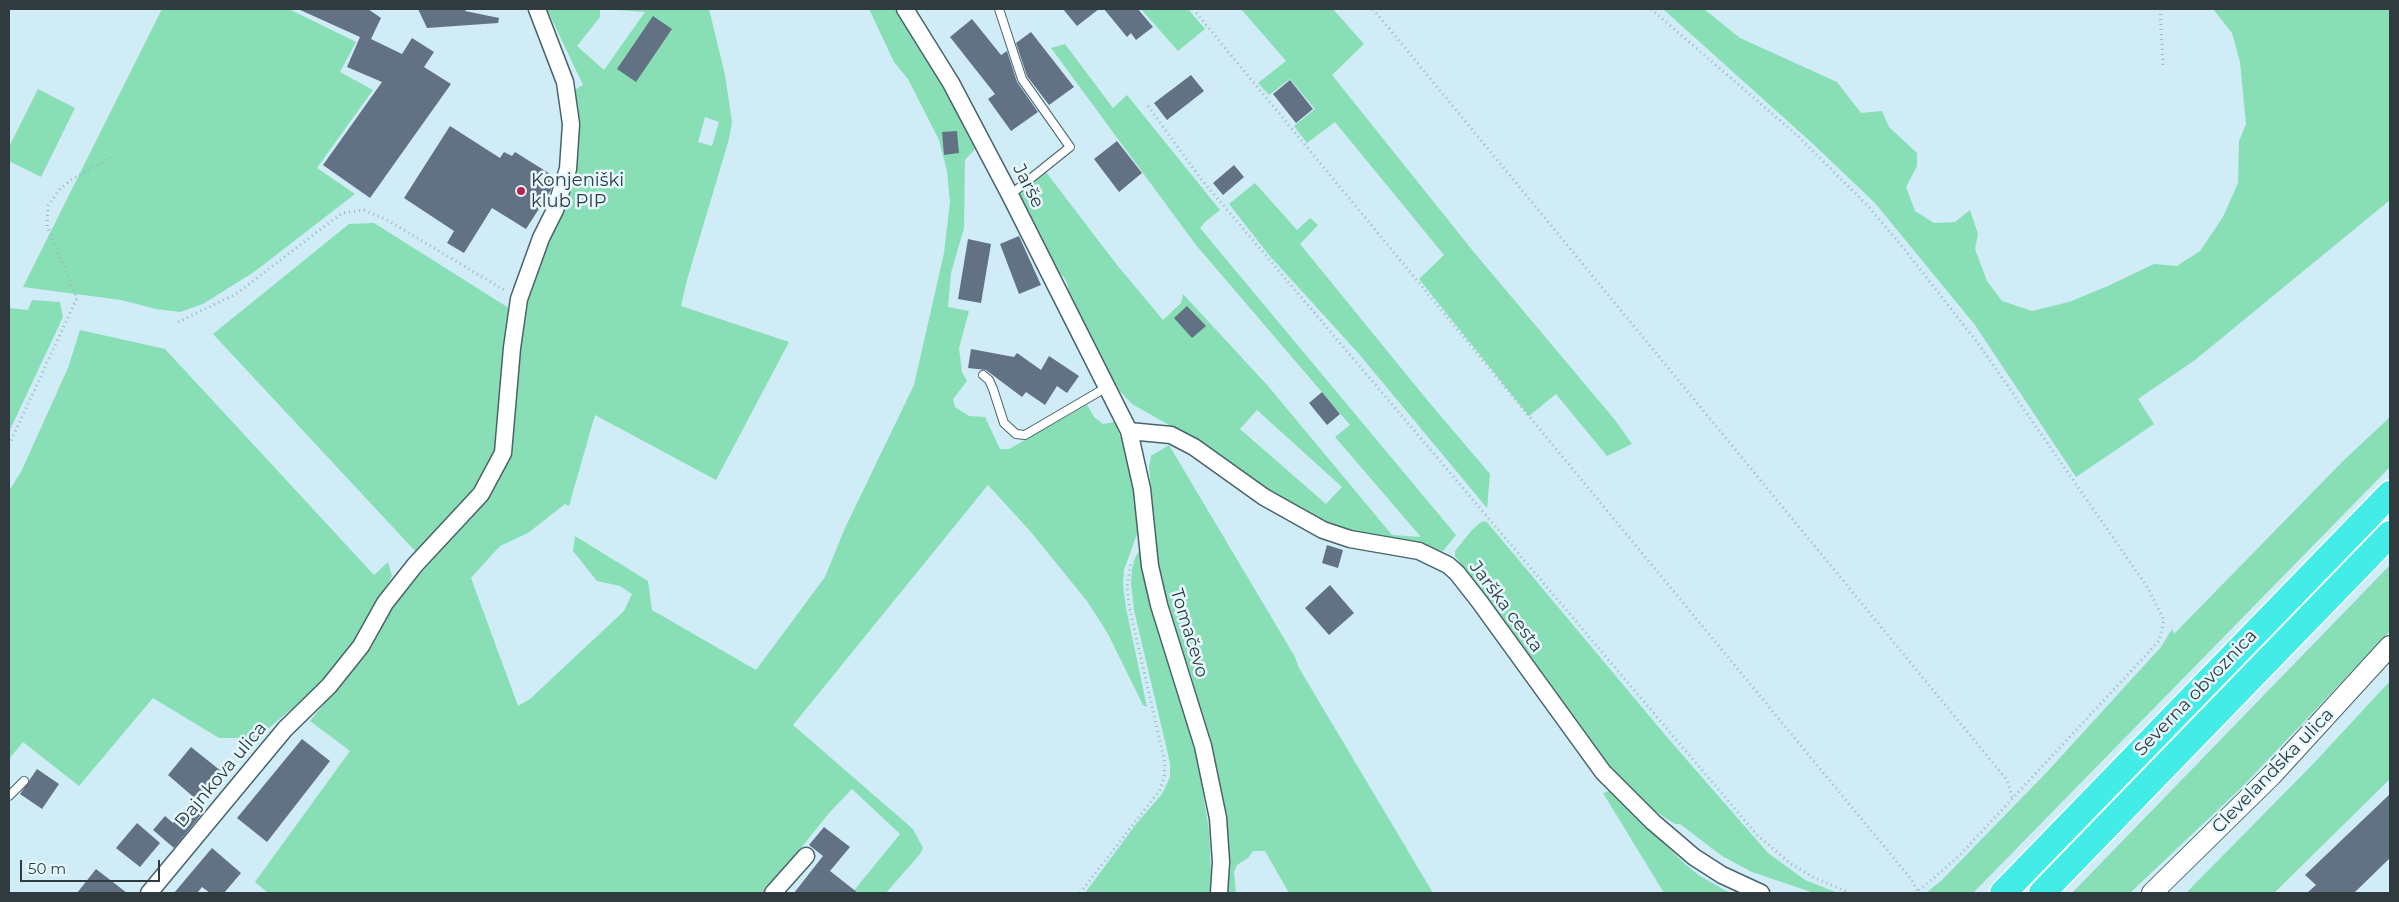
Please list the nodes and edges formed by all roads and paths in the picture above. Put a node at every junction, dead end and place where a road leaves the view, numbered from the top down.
1 (537, 9) edge
2 (905, 9) edge
3 (999, 9) edge
4 (1193, 9) edge
5 (1373, 9) edge
6 (1651, 9) edge
7 (2160, 9) edge
8 (2163, 65) dead end
9 (1148, 106) dead end
10 (112, 157) dead end
11 (1010, 195) junction
12 (519, 299) junction
13 (178, 322) dead end
14 (983, 375) dead end
15 (1107, 387) junction
16 (1129, 431) junction
17 (9, 445) edge
18 (2390, 494) edge
19 (1146, 532) junction
20 (2390, 534) edge
21 (2390, 646) edge
22 (24, 781) dead end
23 (9, 796) edge
24 (2012, 798) junction
25 (806, 856) dead end
26 (149, 893) edge
27 (773, 893) edge
28 (1080, 893) edge
29 (1220, 893) edge
30 (1761, 893) edge
31 (1850, 893) edge
32 (1917, 893) edge
33 (2003, 893) edge
34 (2042, 893) edge
35 (2152, 893) edge

1 - 12 street, Dajnkova ulica
2 - 11 street, Jarše
3 - 11 lane
4 - 32 path
5 - 24 path
6 - 24 path
7 - 8 path
9 - 31 path
10 - 17 path
11 - 15 street, Jarše
12 - 13 path
12 - 26 street, Dajnkova ulica
14 - 15 lane
15 - 16 street, Tomačevo
16 - 19 street, Tomačevo
16 - 30 street, Jarška cesta
18 - 33 highway, Severna obvoznica
19 - 28 path
19 - 29 street, Tomačevo
20 - 34 highway, Severna obvoznica
21 - 35 street, Clevelandska ulica
22 - 23 lane
24 - 32 path
25 - 27 street

